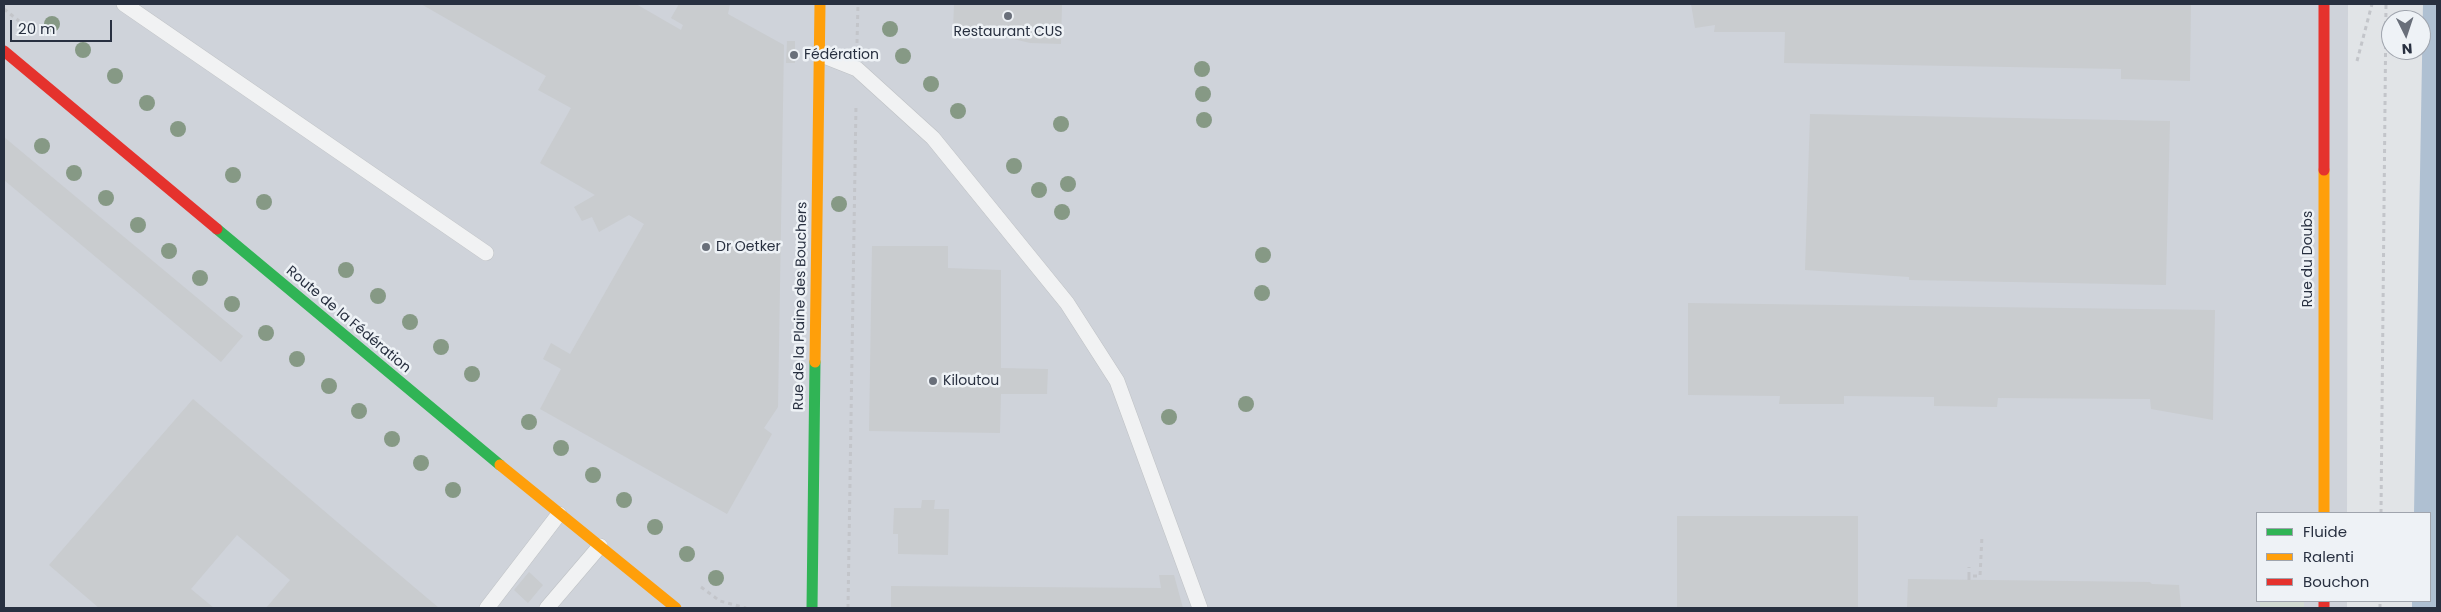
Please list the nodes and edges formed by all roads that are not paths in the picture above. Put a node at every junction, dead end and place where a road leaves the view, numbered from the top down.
1 (124, 4) edge
2 (820, 4) edge
3 (2324, 4) edge
4 (4, 52) edge
5 (819, 54) junction
6 (486, 253) dead end
7 (2324, 512) edge
8 (559, 514) junction
9 (600, 546) junction
10 (487, 608) edge
11 (547, 608) edge
12 (676, 608) edge
13 (812, 608) edge
14 (1200, 608) edge

1 - 6 lane
2 - 5 street, Rue de la Plaine des Bouchers
3 - 7 street, Rue du Doubs
4 - 8 street, Route de la Fédération
5 - 13 street, Rue de la Plaine des Bouchers
5 - 14 lane
8 - 9 street, Route de la Fédération
8 - 10 lane
9 - 11 lane
9 - 12 street, Route de la Fédération

